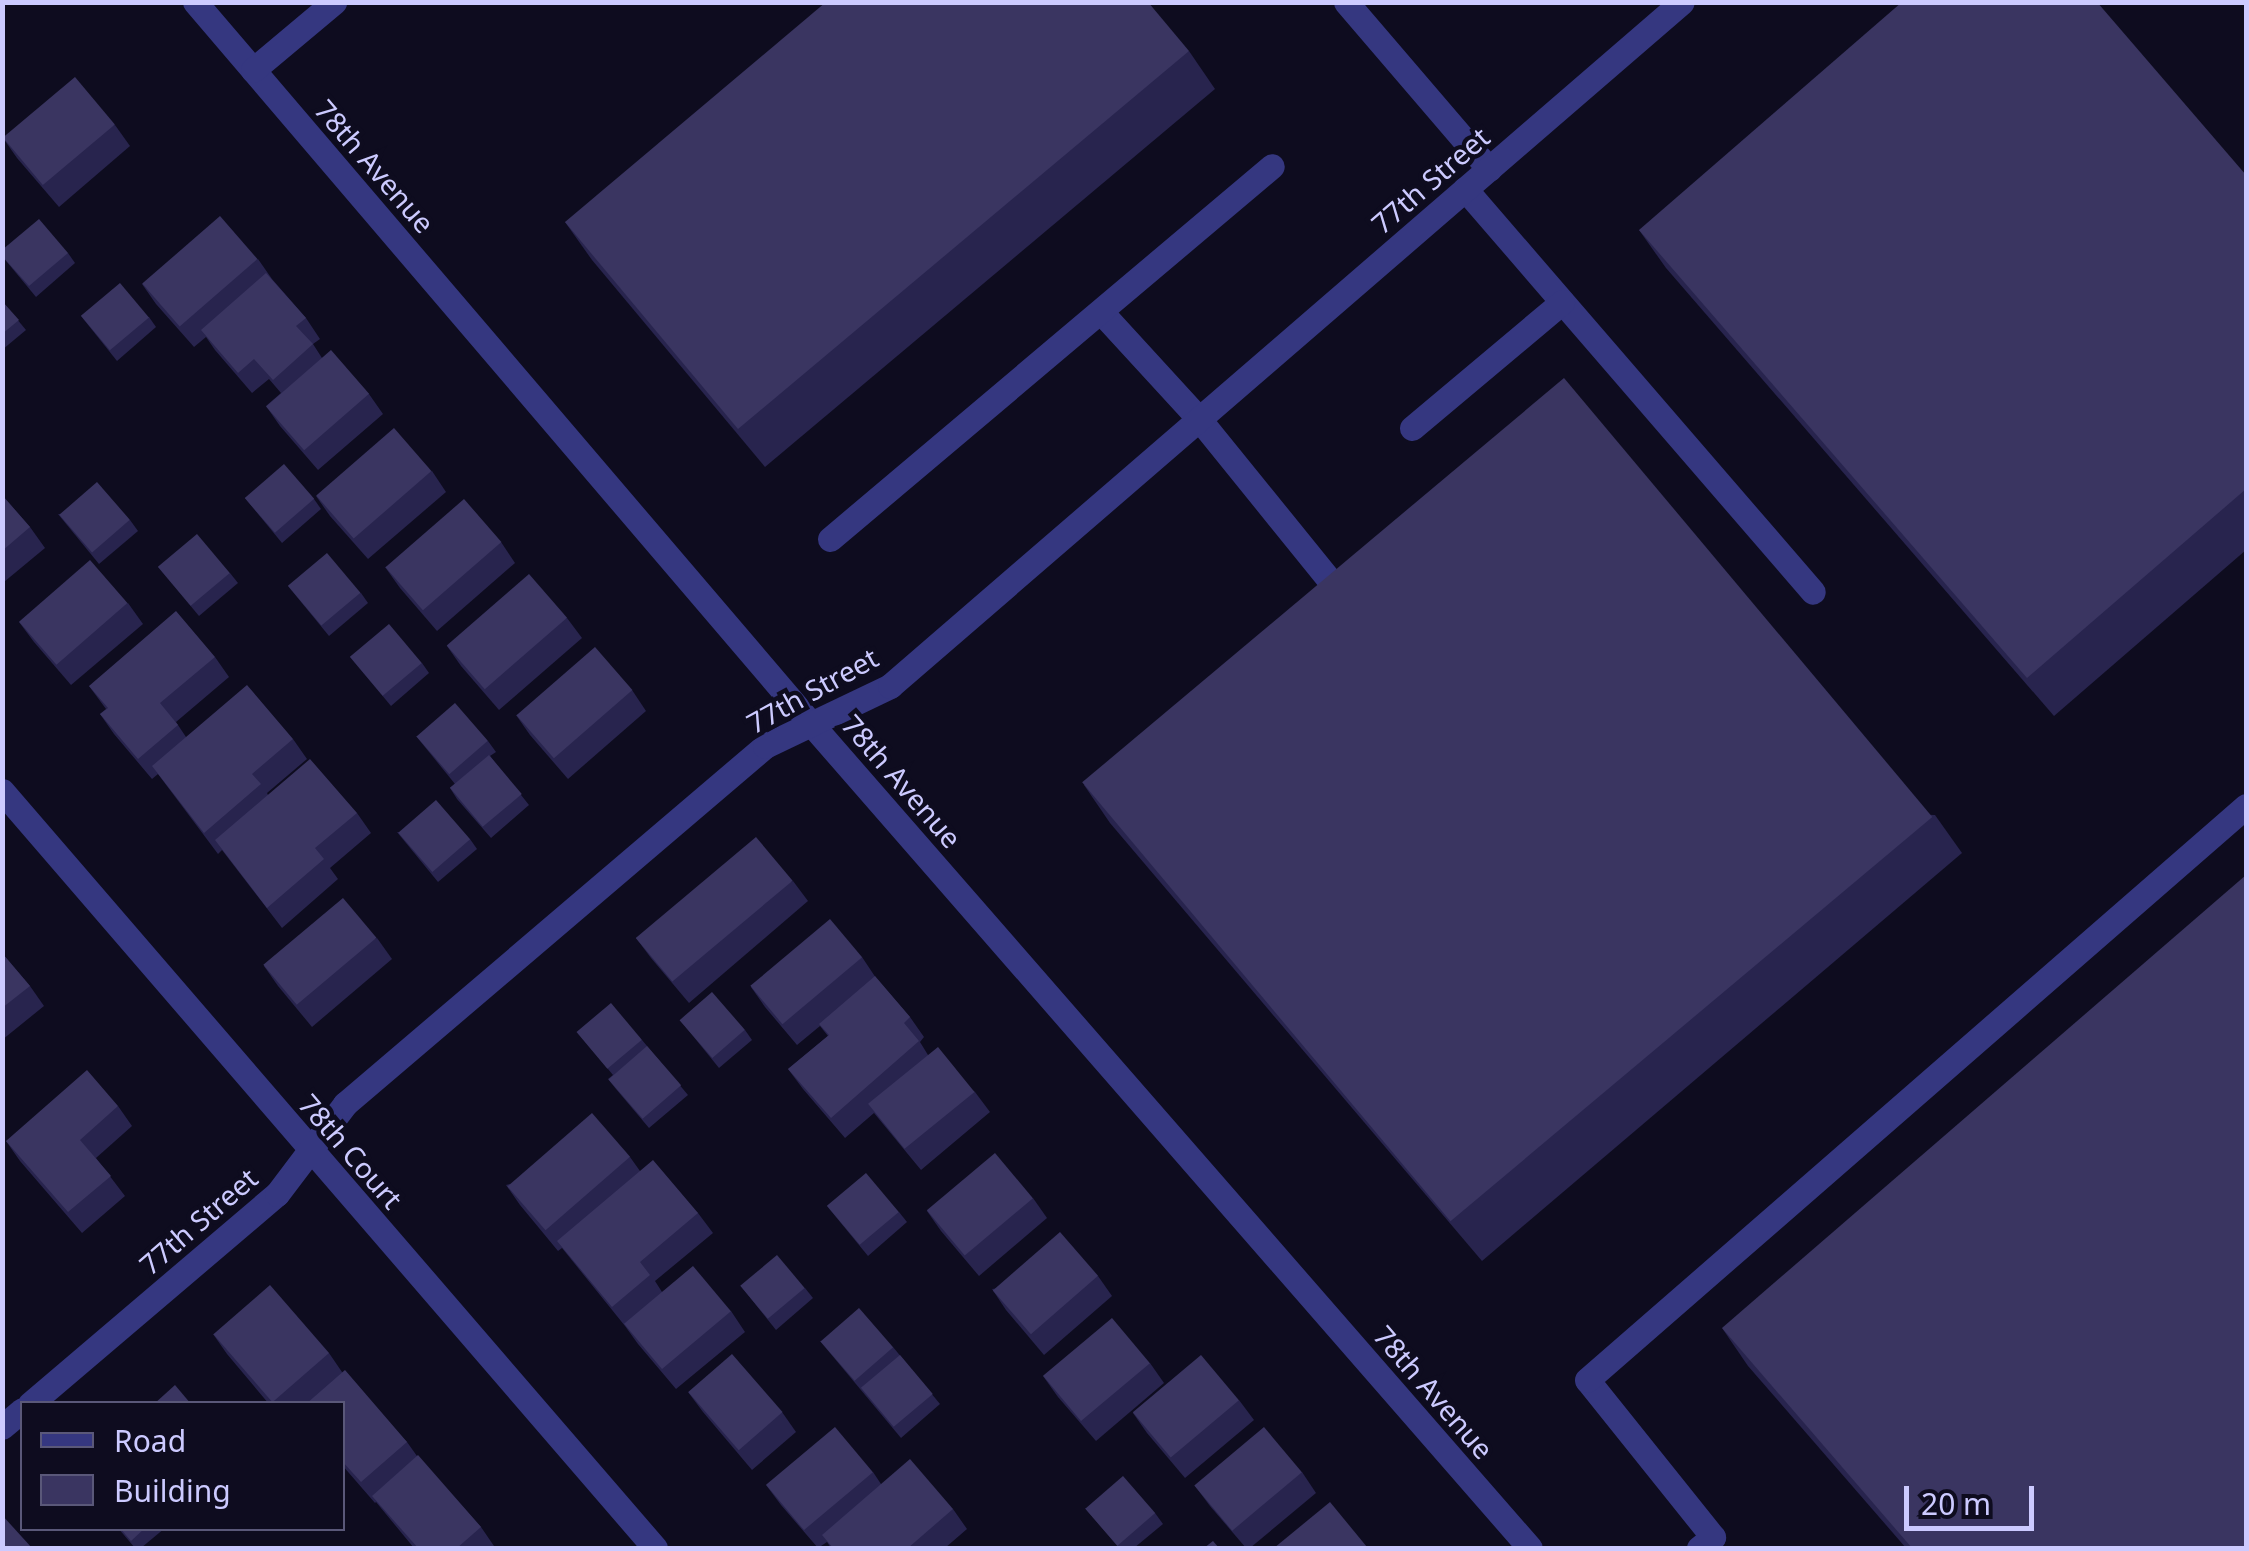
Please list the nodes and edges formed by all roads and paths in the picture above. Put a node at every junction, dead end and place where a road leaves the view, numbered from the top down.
1 (196, 2) edge
2 (334, 2) edge
3 (1346, 2) edge
4 (1682, 2) edge
5 (253, 70) junction
6 (1272, 166) dead end
7 (1490, 168) junction
8 (1465, 189) junction
9 (1562, 302) junction
10 (1102, 313) junction
11 (1199, 419) junction
12 (1412, 428) dead end
13 (830, 538) dead end
14 (1334, 586) edge
15 (1812, 592) dead end
16 (814, 727) junction
17 (2, 791) edge
18 (2246, 806) edge
19 (312, 1152) junction
20 (34, 1401) edge
21 (655, 1548) edge
22 (1530, 1548) edge
23 (1699, 1548) edge

1 - 5 street, 78th Avenue
2 - 5 street
3 - 7 street
4 - 7 street, 77th Street
5 - 16 street, 78th Avenue
6 - 10 street
7 - 8 street, 77th Street
8 - 9 street
8 - 11 street, 77th Street
9 - 12 street
9 - 15 street
10 - 11 street
10 - 13 street
11 - 14 street
11 - 16 street, 77th Street
16 - 19 street, 77th Street
16 - 22 street, 78th Avenue
17 - 19 street, 78th Court
18 - 23 street
19 - 20 street, 77th Street
19 - 21 street, 78th Court

